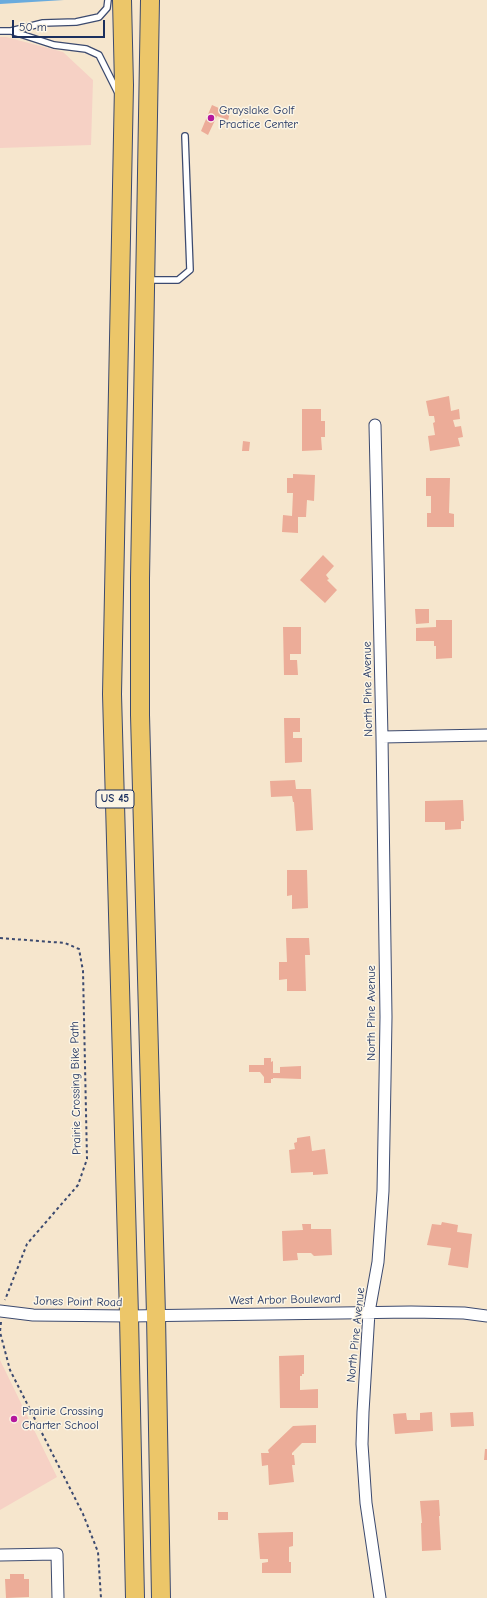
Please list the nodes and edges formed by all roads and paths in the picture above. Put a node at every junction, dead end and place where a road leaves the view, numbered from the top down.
1 (108, 0) edge
2 (122, 0) edge
3 (150, 0) edge
4 (0, 31) edge
5 (11, 31) junction
6 (123, 103) junction
7 (185, 136) dead end
8 (145, 280) junction
9 (375, 425) dead end
10 (487, 735) edge
11 (382, 737) junction
12 (0, 938) edge
13 (1, 1312) edge
14 (369, 1312) junction
15 (156, 1315) junction
16 (129, 1316) junction
17 (487, 1316) edge
18 (0, 1555) edge
19 (58, 1598) edge
20 (101, 1598) edge
21 (135, 1598) edge
22 (161, 1598) edge
23 (380, 1598) edge

1 - 5 lane
2 - 6 main road, US 45
3 - 8 main road, US 45
4 - 5 lane
5 - 6 lane
6 - 16 main road, US 45
7 - 8 lane
8 - 15 main road, US 45
9 - 11 street, North Pine Avenue
10 - 11 street
11 - 14 street, North Pine Avenue
12 - 13 path, Prairie Crossing Bike Path
13 - 16 street, Jones Point Road
13 - 20 path, Prairie Crossing Bike Path
14 - 15 street, West Arbor Boulevard
14 - 17 street, West Arbor Boulevard
14 - 23 street, North Pine Avenue
15 - 16 street, Jones Point Road
15 - 22 main road, US 45
16 - 21 main road, US 45
18 - 19 street

